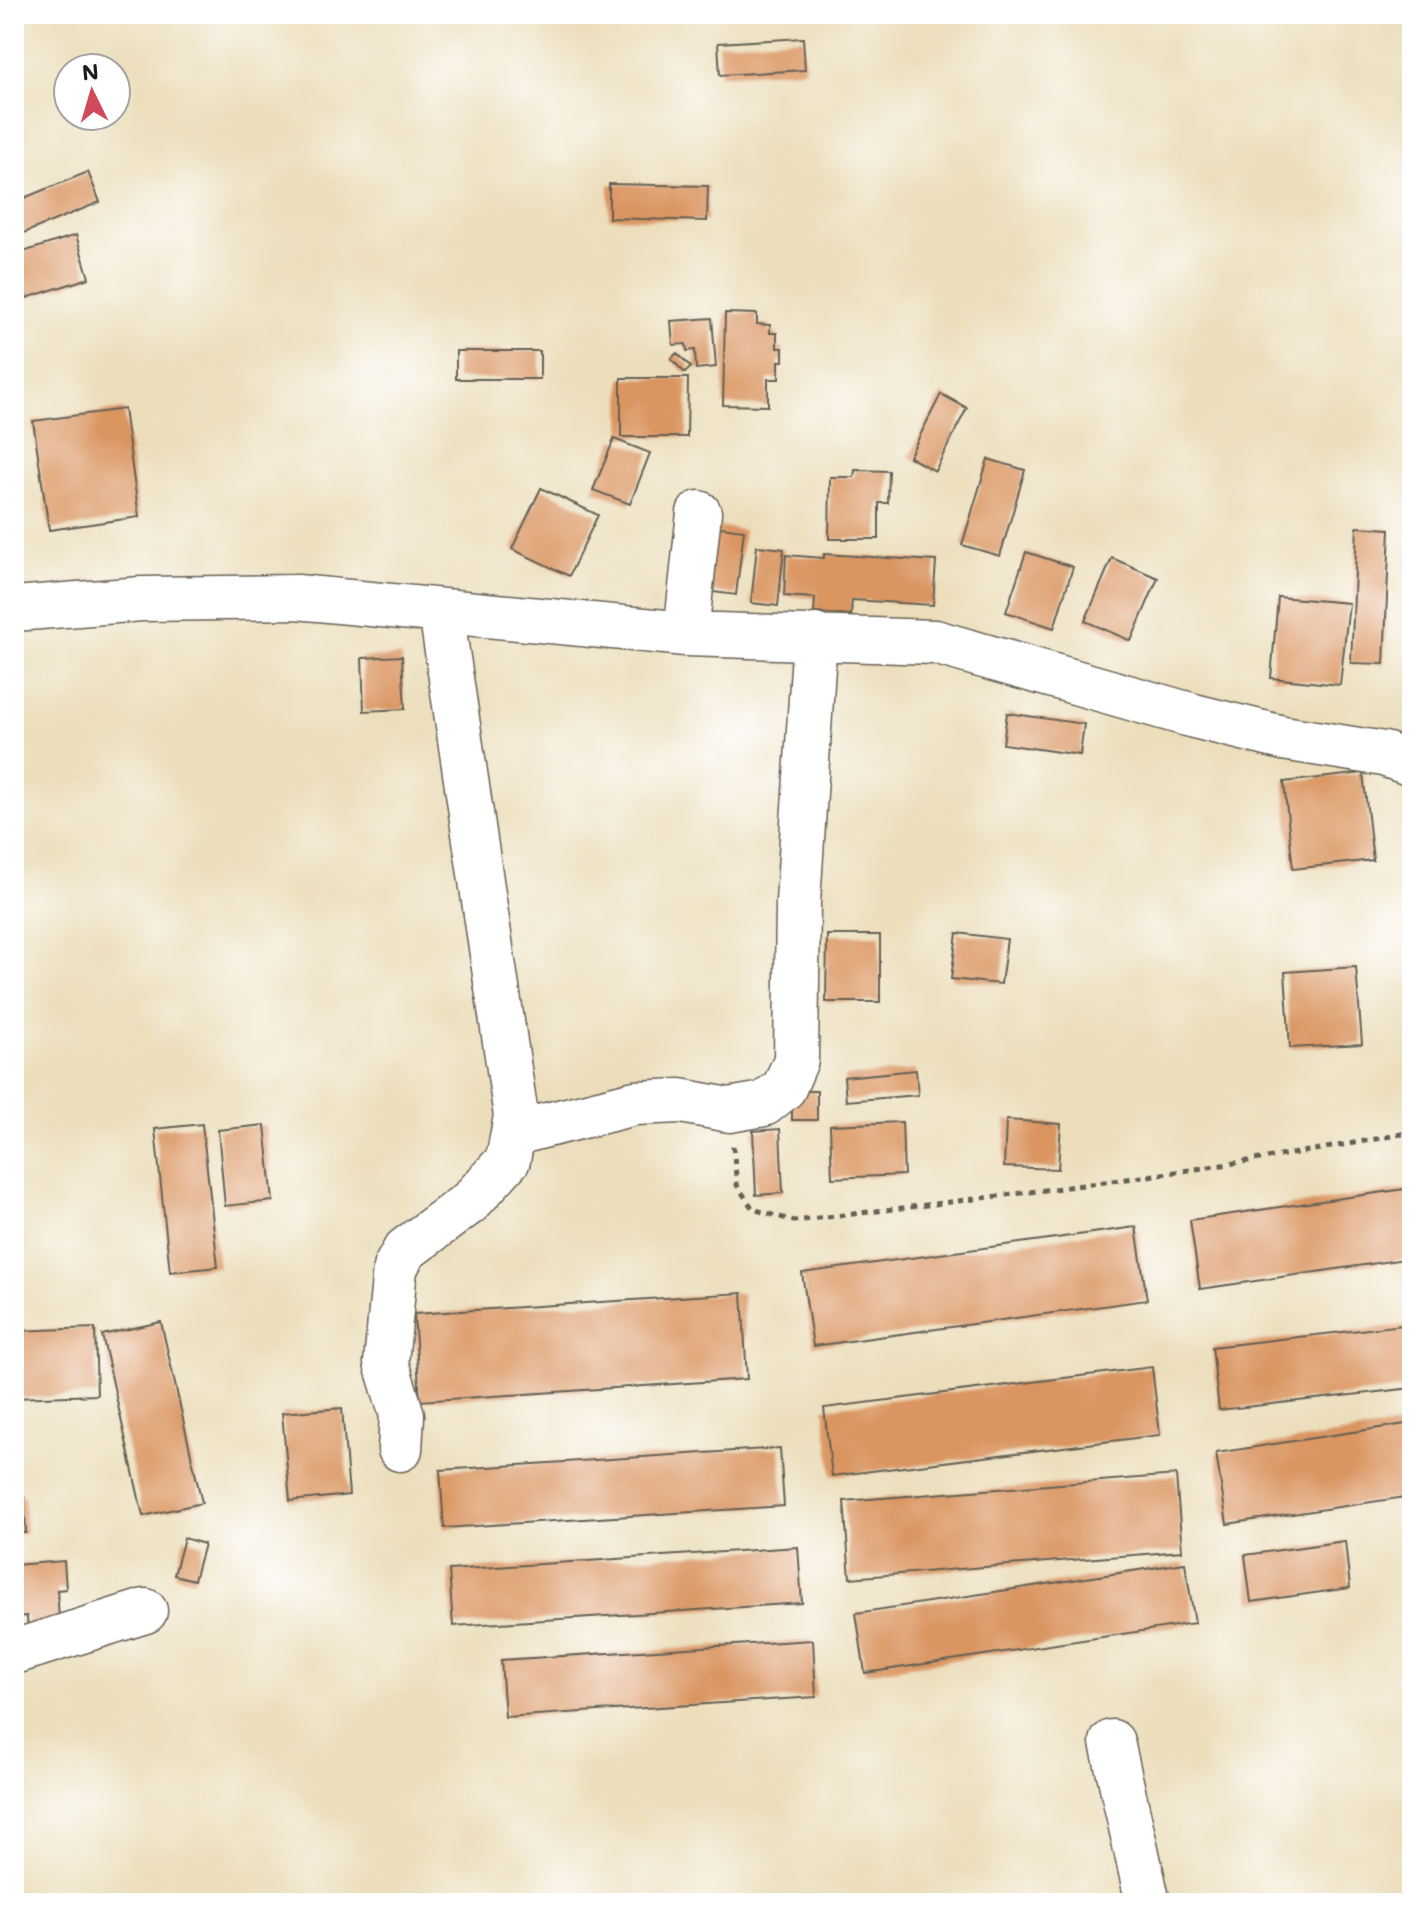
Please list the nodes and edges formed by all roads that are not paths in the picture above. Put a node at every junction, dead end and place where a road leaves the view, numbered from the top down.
1 (699, 513) dead end
2 (14, 609) edge
3 (441, 611) junction
4 (686, 634) junction
5 (815, 636) junction
6 (1403, 755) edge
7 (515, 1133) junction
8 (400, 1449) dead end
9 (145, 1611) dead end
10 (14, 1652) edge
11 (1112, 1742) dead end
12 (1148, 1903) edge

1 - 4 street
2 - 3 street
3 - 4 street
3 - 7 street
4 - 5 street
5 - 6 street
5 - 7 street
7 - 8 street
9 - 10 street
11 - 12 street

